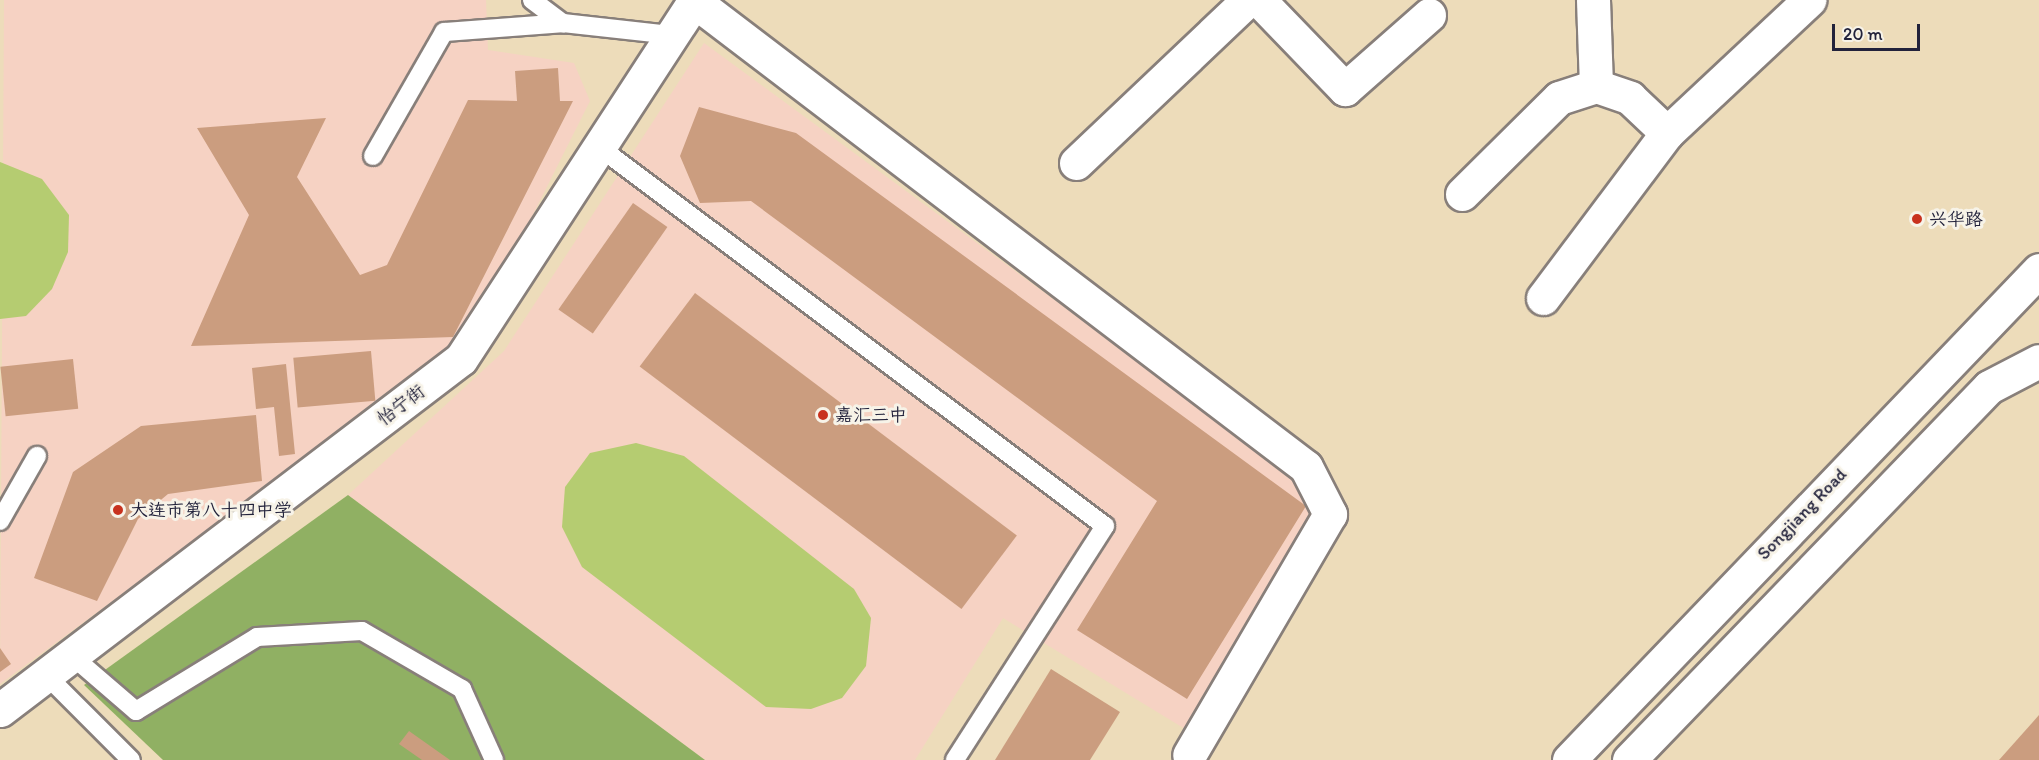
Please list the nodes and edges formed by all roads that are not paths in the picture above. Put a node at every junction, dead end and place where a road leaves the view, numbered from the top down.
1 (532, 0) edge
2 (1248, 0) edge
3 (1259, 0) edge
4 (1593, 0) edge
5 (1809, 0) edge
6 (694, 1) edge
7 (1429, 15) dead end
8 (563, 23) junction
9 (672, 35) junction
10 (1596, 86) junction
11 (1667, 133) junction
12 (599, 147) junction
13 (373, 156) dead end
14 (1077, 163) dead end
15 (1462, 194) dead end
16 (2039, 270) edge
17 (1543, 298) dead end
18 (2039, 336) edge
19 (2039, 361) edge
20 (1989, 387) junction
21 (38, 456) dead end
22 (0, 521) edge
23 (71, 655) junction
24 (46, 675) junction
25 (0, 710) edge
26 (1189, 755) dead end
27 (1636, 758) edge
28 (131, 760) edge
29 (494, 760) edge
30 (955, 760) edge
31 (1569, 760) edge

1 - 8 lane
2 - 14 street
3 - 7 street
4 - 10 street
5 - 11 street
6 - 9 street, 怡宁街
6 - 26 street
8 - 9 lane
8 - 13 lane
9 - 12 street, 怡宁街
10 - 11 street
10 - 15 street
11 - 17 street
12 - 23 street, 怡宁街
12 - 30 lane
16 - 31 street, Songjiang Road
18 - 20 street
19 - 20 street
20 - 27 street
21 - 22 lane
23 - 24 street, 怡宁街
23 - 29 lane
24 - 25 street, 怡宁街
24 - 28 lane

